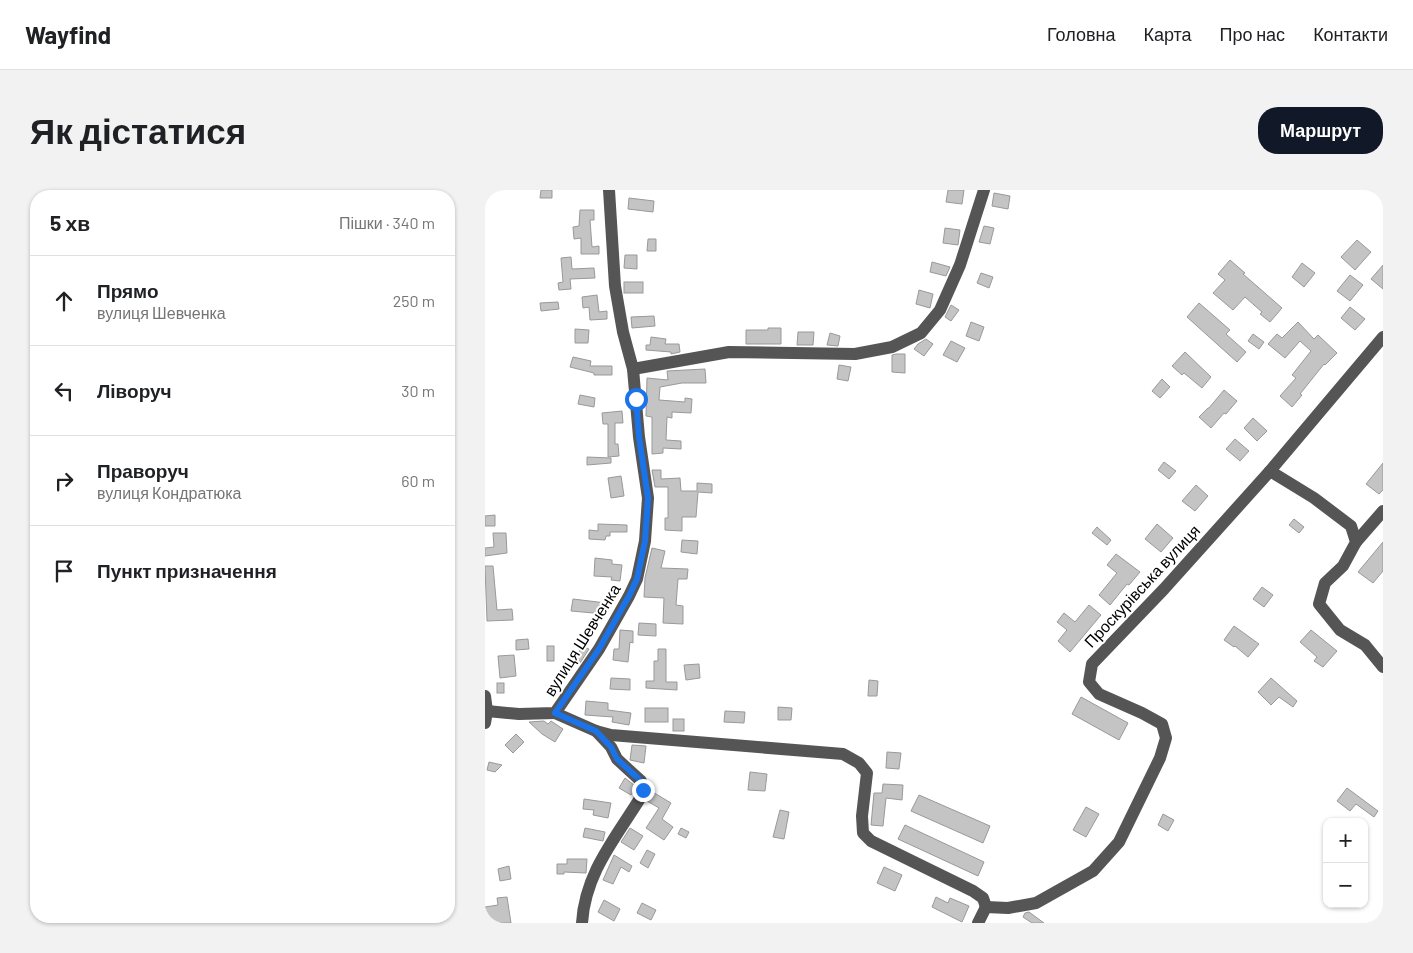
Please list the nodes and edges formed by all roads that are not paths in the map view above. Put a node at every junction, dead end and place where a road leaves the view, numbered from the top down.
1 (609, 190) edge
2 (984, 190) edge
3 (1383, 337) edge
4 (633, 369) junction
5 (1271, 471) junction
6 (1383, 510) edge
7 (1356, 542) junction
8 (1383, 668) edge
9 (485, 696) edge
10 (555, 713) junction
11 (486, 717) edge
12 (596, 731) junction
13 (986, 907) junction
14 (582, 923) edge
15 (977, 923) edge

1 - 4 street, вулиця Шевченка
2 - 4 street
3 - 5 street, Проскурівська вулиця
4 - 10 street, вулиця Шевченка
5 - 7 street
5 - 13 street, Проскурівська вулиця
6 - 7 street
7 - 8 street
9 - 11 street
10 - 11 street, вулиця Шевченка
10 - 12 street
12 - 13 street
12 - 14 street
13 - 15 street

